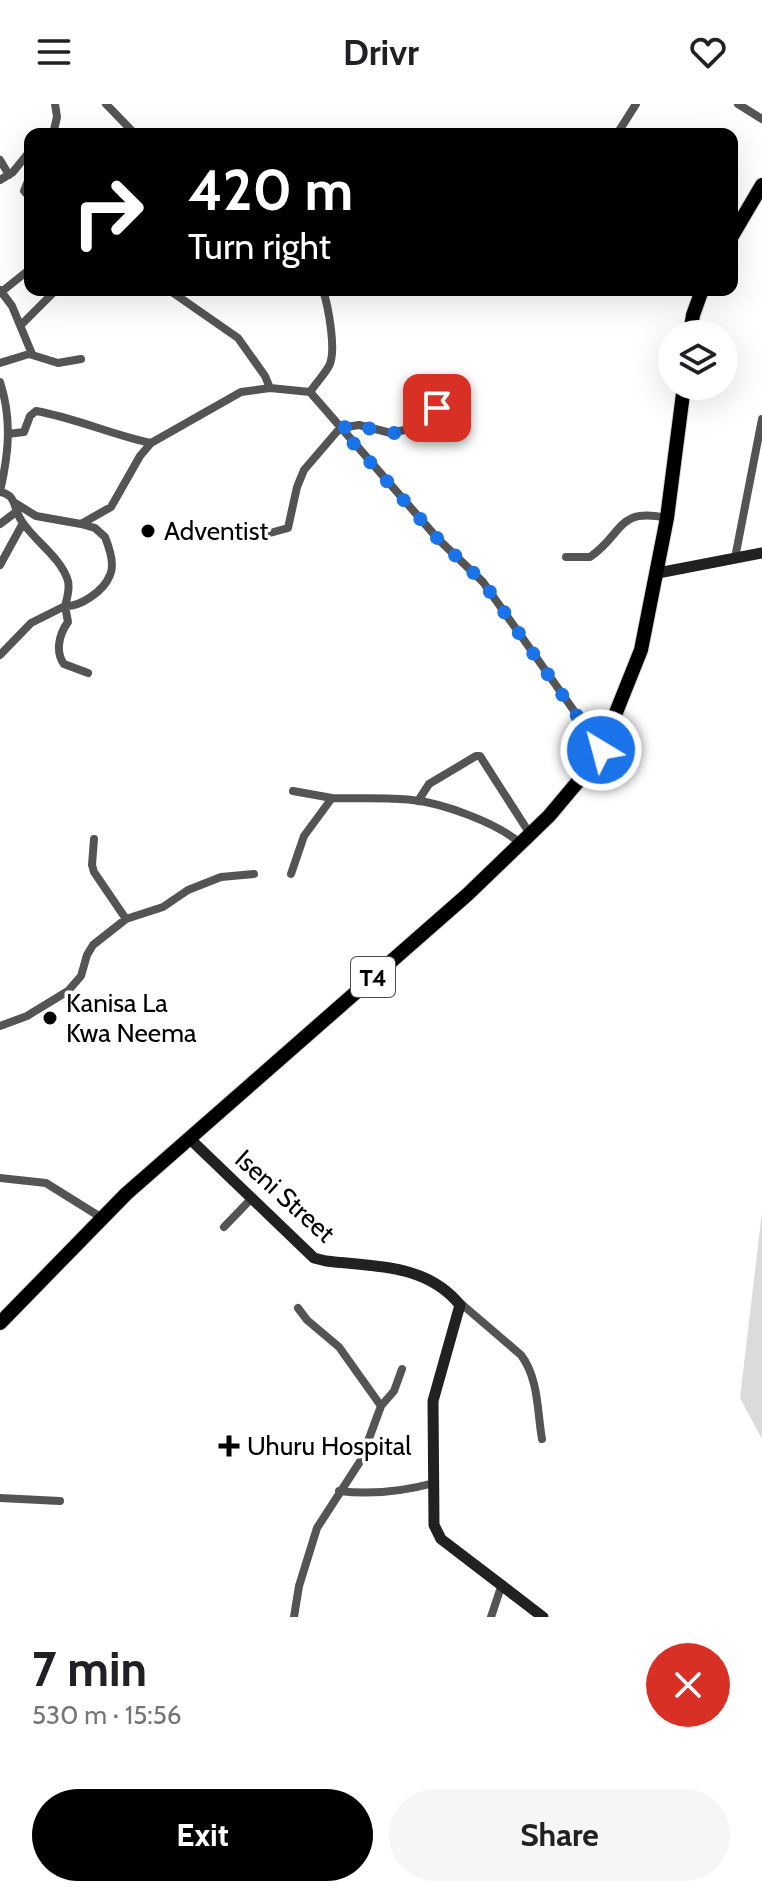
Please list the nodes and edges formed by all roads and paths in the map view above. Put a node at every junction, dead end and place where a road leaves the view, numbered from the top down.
1 (55, 104) edge
2 (106, 104) edge
3 (636, 104) edge
4 (738, 104) edge
5 (762, 119) edge
6 (54, 128) edge
7 (129, 128) edge
8 (621, 128) edge
9 (24, 157) edge
10 (0, 160) edge
11 (4, 177) edge
12 (762, 185) edge
13 (738, 226) edge
14 (24, 274) edge
15 (1, 292) edge
16 (50, 296) edge
17 (178, 296) edge
18 (324, 296) edge
19 (700, 296) edge
20 (692, 320) edge
21 (21, 325) junction
22 (32, 354) junction
23 (81, 359) dead end
24 (0, 363) edge
25 (0, 382) edge
26 (462, 386) dead end
27 (270, 388) junction
28 (310, 392) junction
29 (682, 400) edge
30 (762, 419) edge
31 (340, 428) junction
32 (8, 434) junction
33 (151, 443) junction
34 (0, 491) edge
35 (16, 507) junction
36 (667, 518) junction
37 (23, 523) junction
38 (0, 524) edge
39 (81, 524) junction
40 (259, 536) dead end
41 (757, 554) edge
42 (566, 557) dead end
43 (735, 558) junction
44 (762, 564) edge
45 (0, 565) edge
46 (658, 573) junction
47 (65, 606) junction
48 (0, 655) edge
49 (88, 673) dead end
50 (601, 750) junction
51 (293, 791) dead end
52 (332, 798) junction
53 (418, 801) junction
54 (94, 839) dead end
55 (525, 839) junction
56 (254, 874) dead end
57 (291, 874) dead end
58 (126, 919) junction
59 (0, 1026) edge
60 (189, 1138) junction
61 (0, 1178) edge
62 (251, 1199) junction
63 (102, 1218) junction
64 (224, 1227) dead end
65 (457, 1301) junction
66 (298, 1308) dead end
67 (0, 1323) edge
68 (402, 1369) dead end
69 (381, 1406) junction
70 (542, 1439) dead end
71 (434, 1483) junction
72 (339, 1491) junction
73 (0, 1498) edge
74 (60, 1501) dead end
75 (502, 1584) junction
76 (294, 1617) edge
77 (491, 1617) edge
78 (543, 1617) edge

1 - 6 street
2 - 7 street
3 - 8 street
4 - 5 street
9 - 11 street
10 - 11 street
12 - 13 highway
14 - 15 street
15 - 21 street
16 - 21 street
17 - 27 street
18 - 28 street
19 - 20 highway
21 - 22 street
22 - 23 street
22 - 24 street
25 - 32 street
26 - 31 street
27 - 28 street
27 - 33 street
28 - 31 street
29 - 36 highway, T4
30 - 43 street
31 - 40 street
31 - 50 street
32 - 33 street
32 - 34 street
33 - 39 street
34 - 35 street
35 - 37 street
35 - 38 street
35 - 39 street
36 - 42 street
36 - 46 highway, T4
37 - 45 street
37 - 47 street
39 - 47 street
41 - 43 street
41 - 44 street
43 - 46 street
46 - 50 highway, T4
47 - 48 street
47 - 49 street
50 - 55 highway, T4
51 - 52 street
52 - 53 street
52 - 57 street
53 - 55 street
53 - 55 street
54 - 58 street
55 - 60 highway, T4
56 - 58 street
58 - 59 street
60 - 62 street, Iseni Street
60 - 63 highway, T4
61 - 63 street
62 - 64 street
62 - 65 street, Iseni Street
63 - 67 highway, T4
65 - 70 street
65 - 71 street
66 - 69 street
68 - 69 street
69 - 72 street
71 - 72 street
71 - 75 street
72 - 76 street
73 - 74 street
75 - 77 street
75 - 78 street

